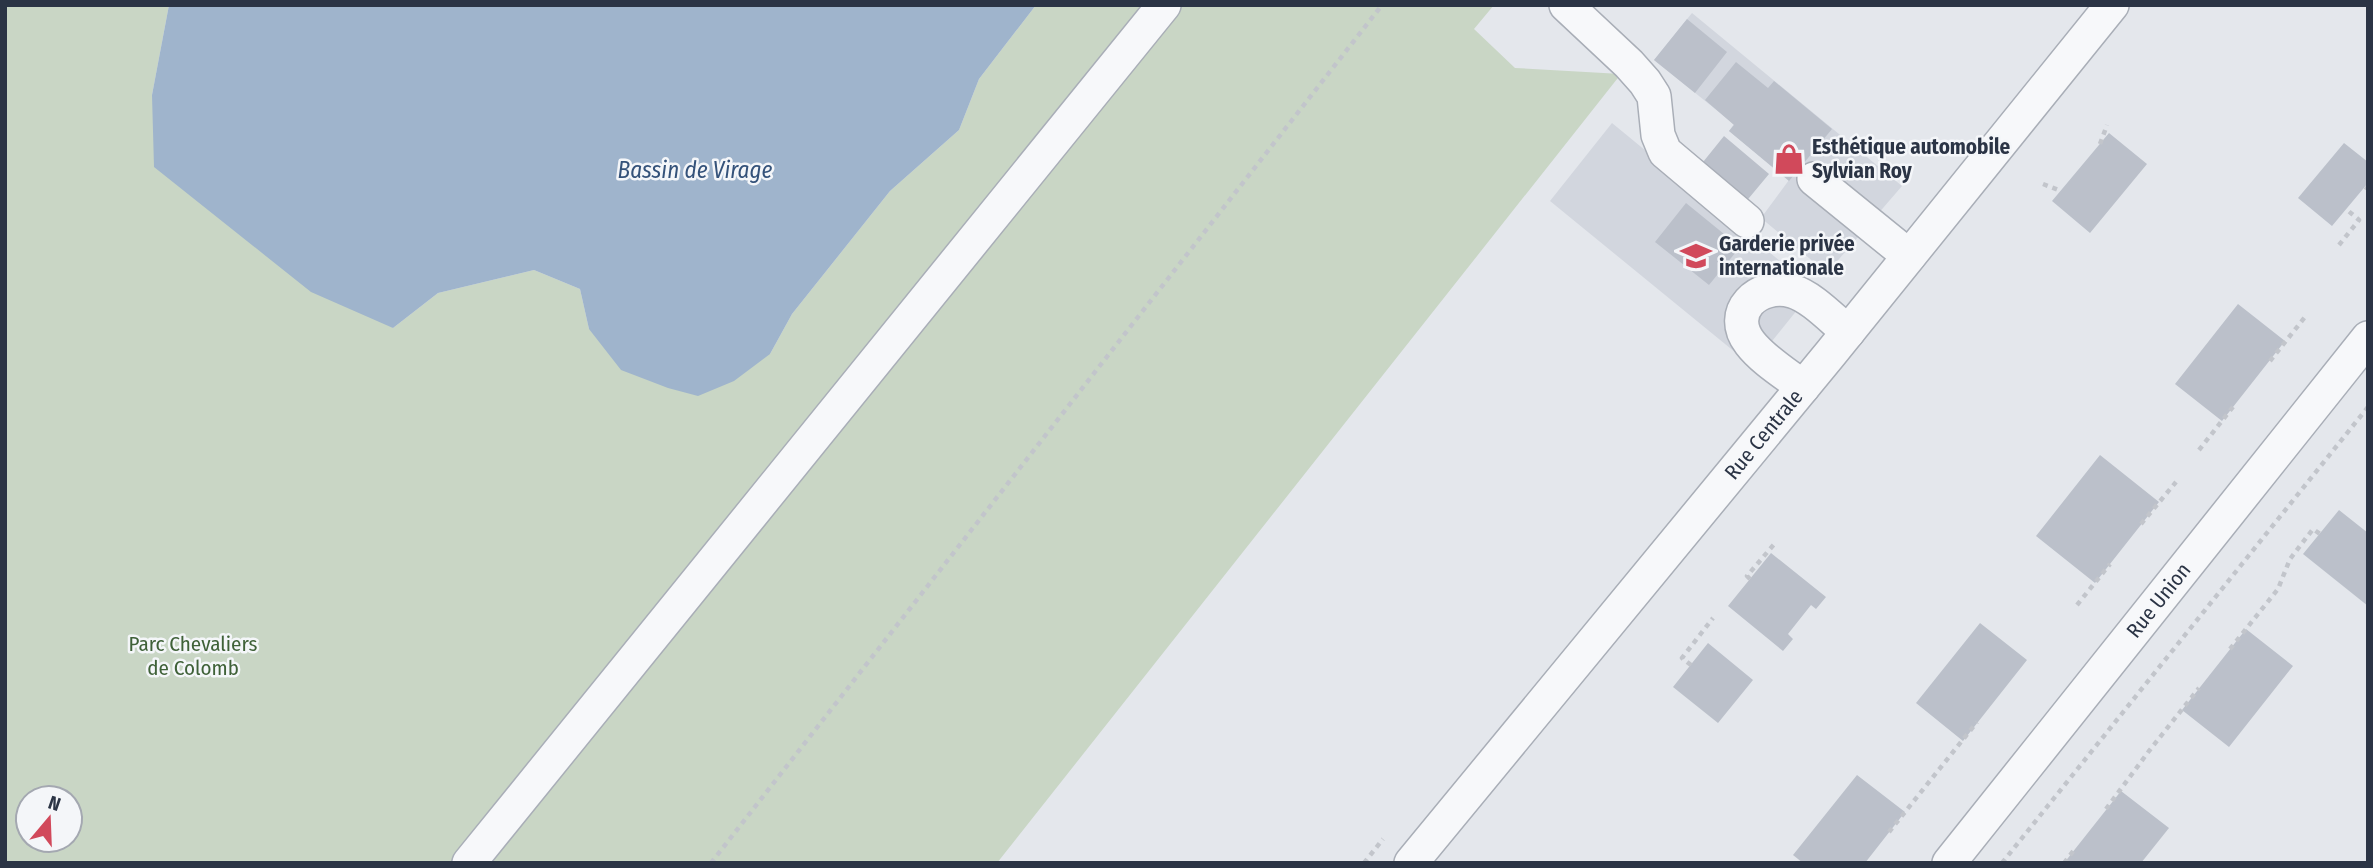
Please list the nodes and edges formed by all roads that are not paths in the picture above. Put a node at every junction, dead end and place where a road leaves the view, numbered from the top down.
1 (1164, 5) edge
2 (1566, 5) edge
3 (2112, 5) edge
4 (1814, 179) dead end
5 (1747, 221) dead end
6 (1909, 256) junction
7 (1848, 332) junction
8 (2368, 338) edge
9 (1803, 387) junction
10 (469, 863) edge
11 (1411, 863) edge
12 (1949, 863) edge

1 - 10 street
2 - 5 street
3 - 6 street, Rue Centrale
4 - 6 street
6 - 7 street, Rue Centrale
7 - 9 street, Rue Centrale
7 - 9 street
8 - 12 street, Rue Union
9 - 11 street, Rue Centrale

